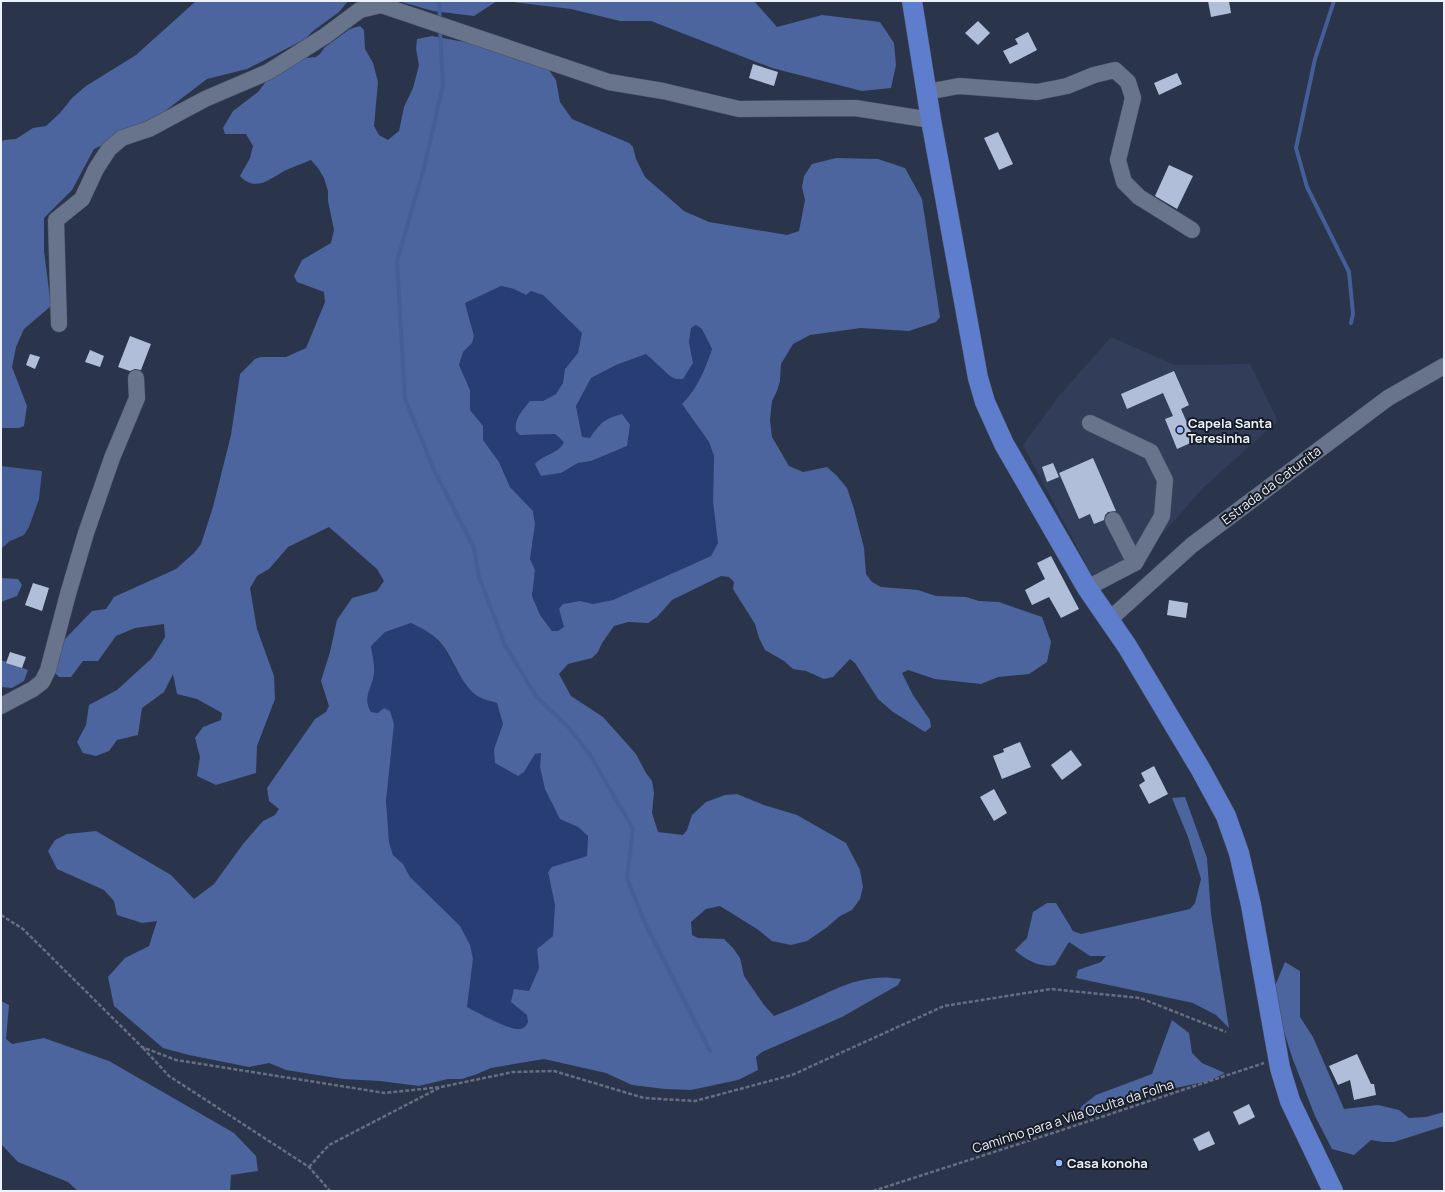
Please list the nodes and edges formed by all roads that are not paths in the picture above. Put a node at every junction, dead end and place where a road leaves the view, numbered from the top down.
1 (912, 1) edge
2 (927, 92) junction
3 (931, 120) junction
4 (1192, 230) dead end
5 (59, 324) dead end
6 (1444, 366) edge
7 (136, 378) dead end
8 (1090, 423) dead end
9 (1113, 520) dead end
10 (1135, 563) junction
11 (1087, 588) junction
12 (1109, 620) junction
13 (1, 706) edge
14 (1333, 1191) edge

1 - 2 main road
2 - 3 main road
2 - 4 street
3 - 5 street
3 - 11 main road
6 - 12 street, Estrada da Caturrita
7 - 13 street
8 - 10 street
9 - 10 street
10 - 11 street
11 - 12 main road
12 - 14 main road

